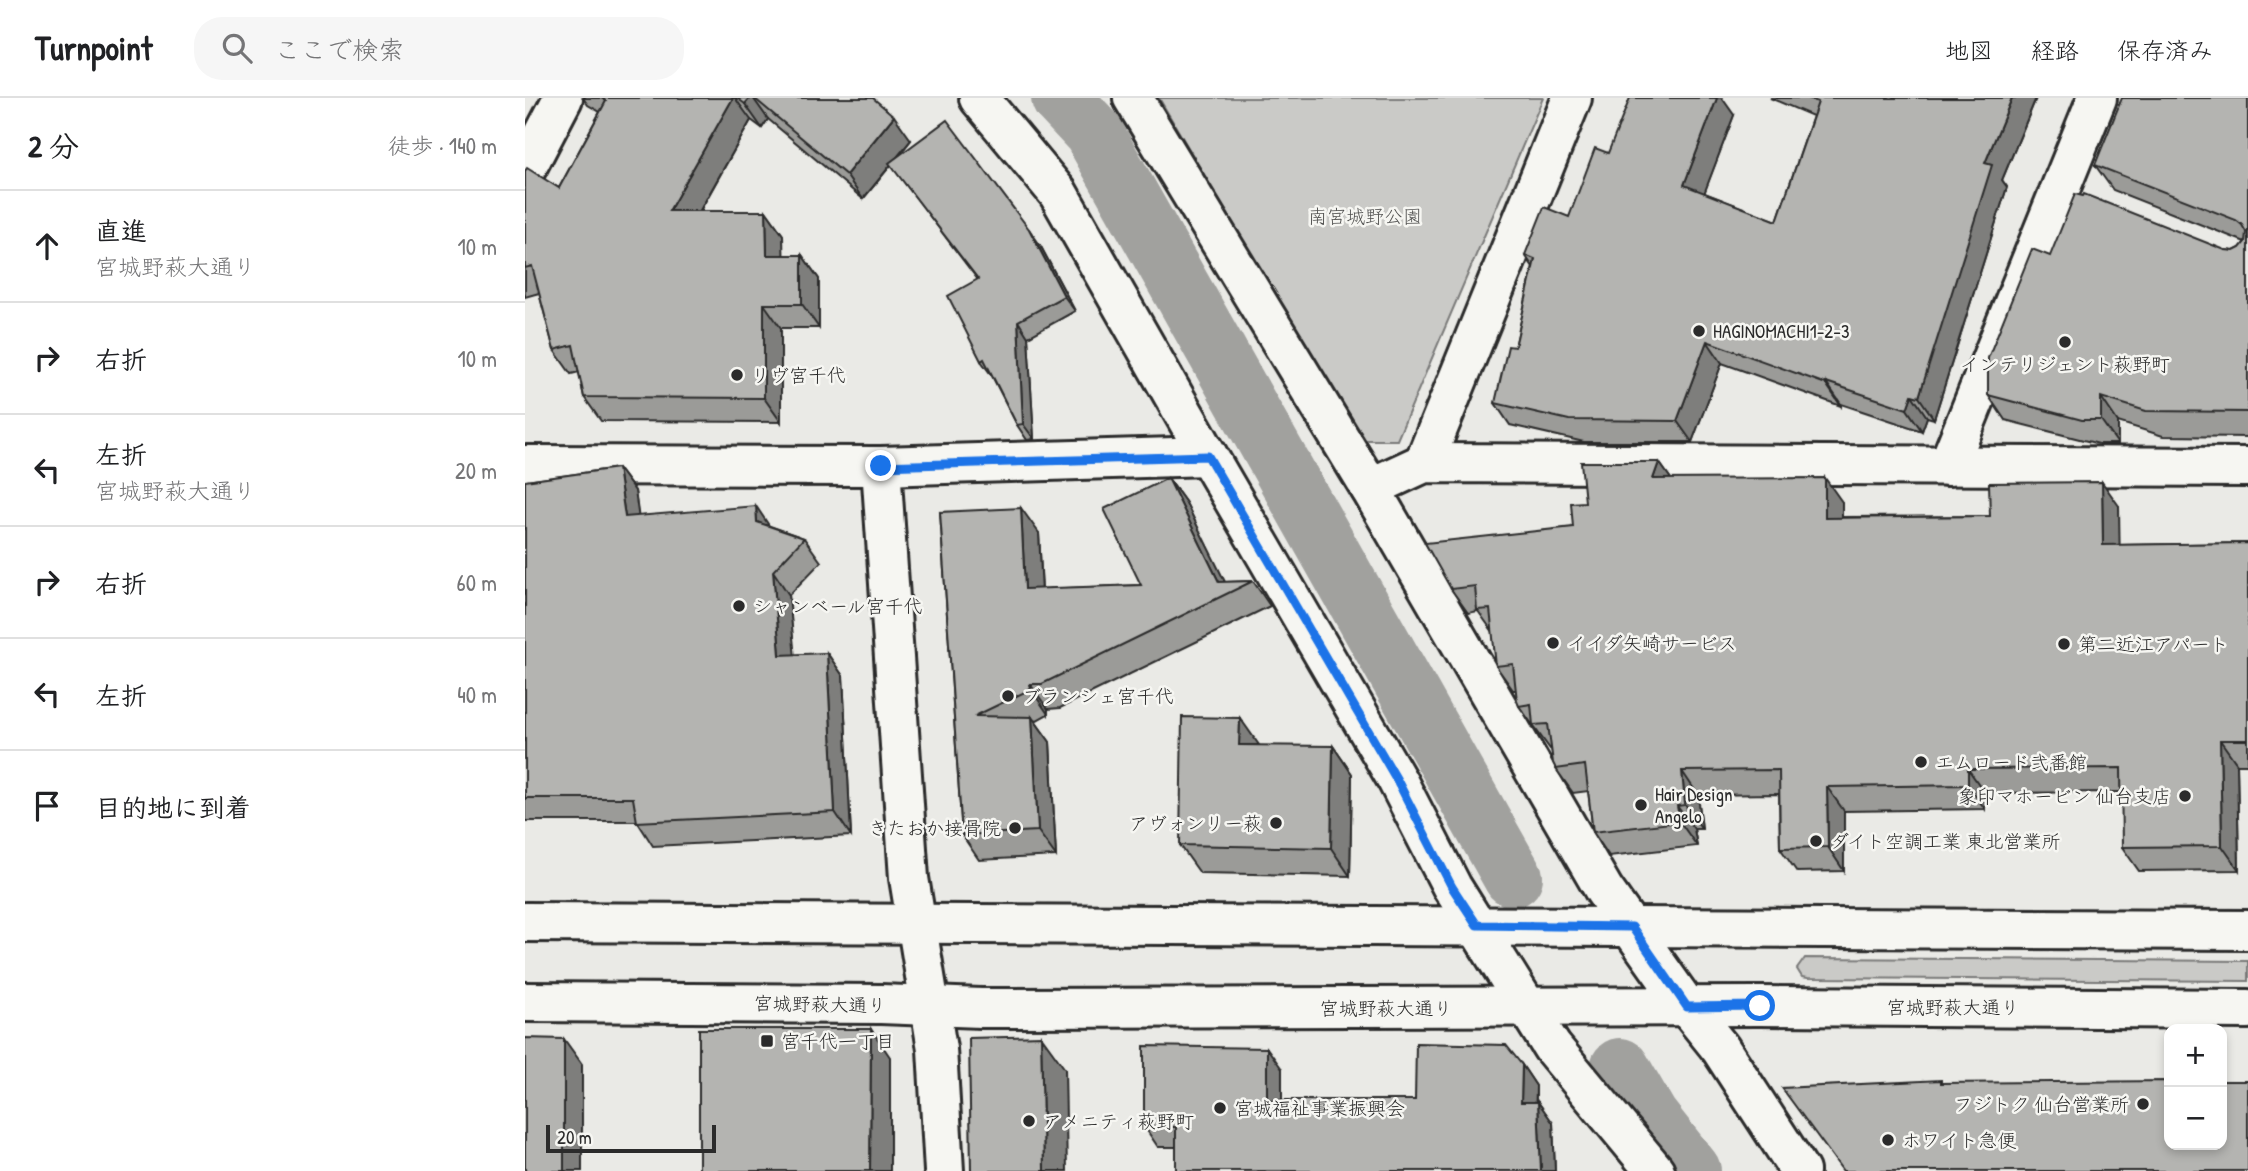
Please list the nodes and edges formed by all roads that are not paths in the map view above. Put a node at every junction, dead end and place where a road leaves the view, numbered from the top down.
1 (563, 98) edge
2 (979, 98) edge
3 (1133, 98) edge
4 (1572, 98) edge
5 (2097, 98) edge
6 (525, 171) edge
7 (1208, 456) junction
8 (1424, 463) junction
9 (525, 465) edge
10 (881, 466) junction
11 (1948, 466) junction
12 (2248, 467) edge
13 (1370, 488) junction
14 (525, 922) edge
15 (916, 925) junction
16 (1477, 925) junction
17 (1632, 927) junction
18 (2248, 930) edge
19 (525, 1002) edge
20 (930, 1006) junction
21 (1527, 1007) junction
22 (1687, 1007) junction
23 (2248, 1009) edge
24 (944, 1171) edge
25 (1655, 1171) edge
26 (1800, 1171) edge

1 - 6 street
2 - 7 street
3 - 13 street
4 - 8 street
5 - 11 street
7 - 10 street
7 - 16 street
8 - 11 street
8 - 13 street
9 - 10 street
10 - 15 street
11 - 12 street
13 - 17 street
14 - 15 street
15 - 16 street
15 - 20 street
16 - 17 street
16 - 21 street
17 - 18 street
17 - 22 street
19 - 20 street, 宮城野萩大通り
20 - 21 street, 宮城野萩大通り
20 - 24 street
21 - 22 street, 宮城野萩大通り
21 - 25 street
22 - 23 street, 宮城野萩大通り
22 - 26 street

